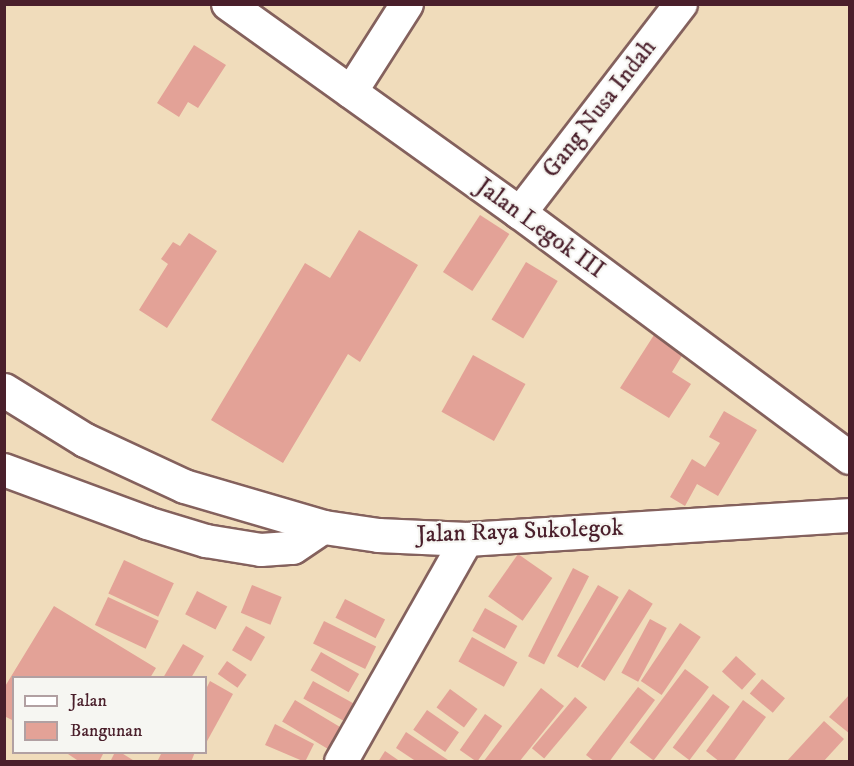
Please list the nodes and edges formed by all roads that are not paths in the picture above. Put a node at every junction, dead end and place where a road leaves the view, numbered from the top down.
1 (228, 4) edge
2 (407, 4) edge
3 (681, 4) edge
4 (351, 92) junction
5 (520, 213) junction
6 (4, 390) edge
7 (849, 458) edge
8 (4, 470) edge
9 (849, 515) edge
10 (324, 527) junction
11 (467, 539) junction
12 (341, 762) edge

1 - 4 street, Jalan Legok III
2 - 4 street
3 - 5 street, Gang Nusa Indah
4 - 5 street, Jalan Legok III
5 - 7 street, Jalan Legok III
6 - 10 street, Jalan Raya Sukolegok
8 - 10 street
9 - 11 street, Jalan Raya Sukolegok
10 - 11 street, Jalan Raya Sukolegok
11 - 12 street

